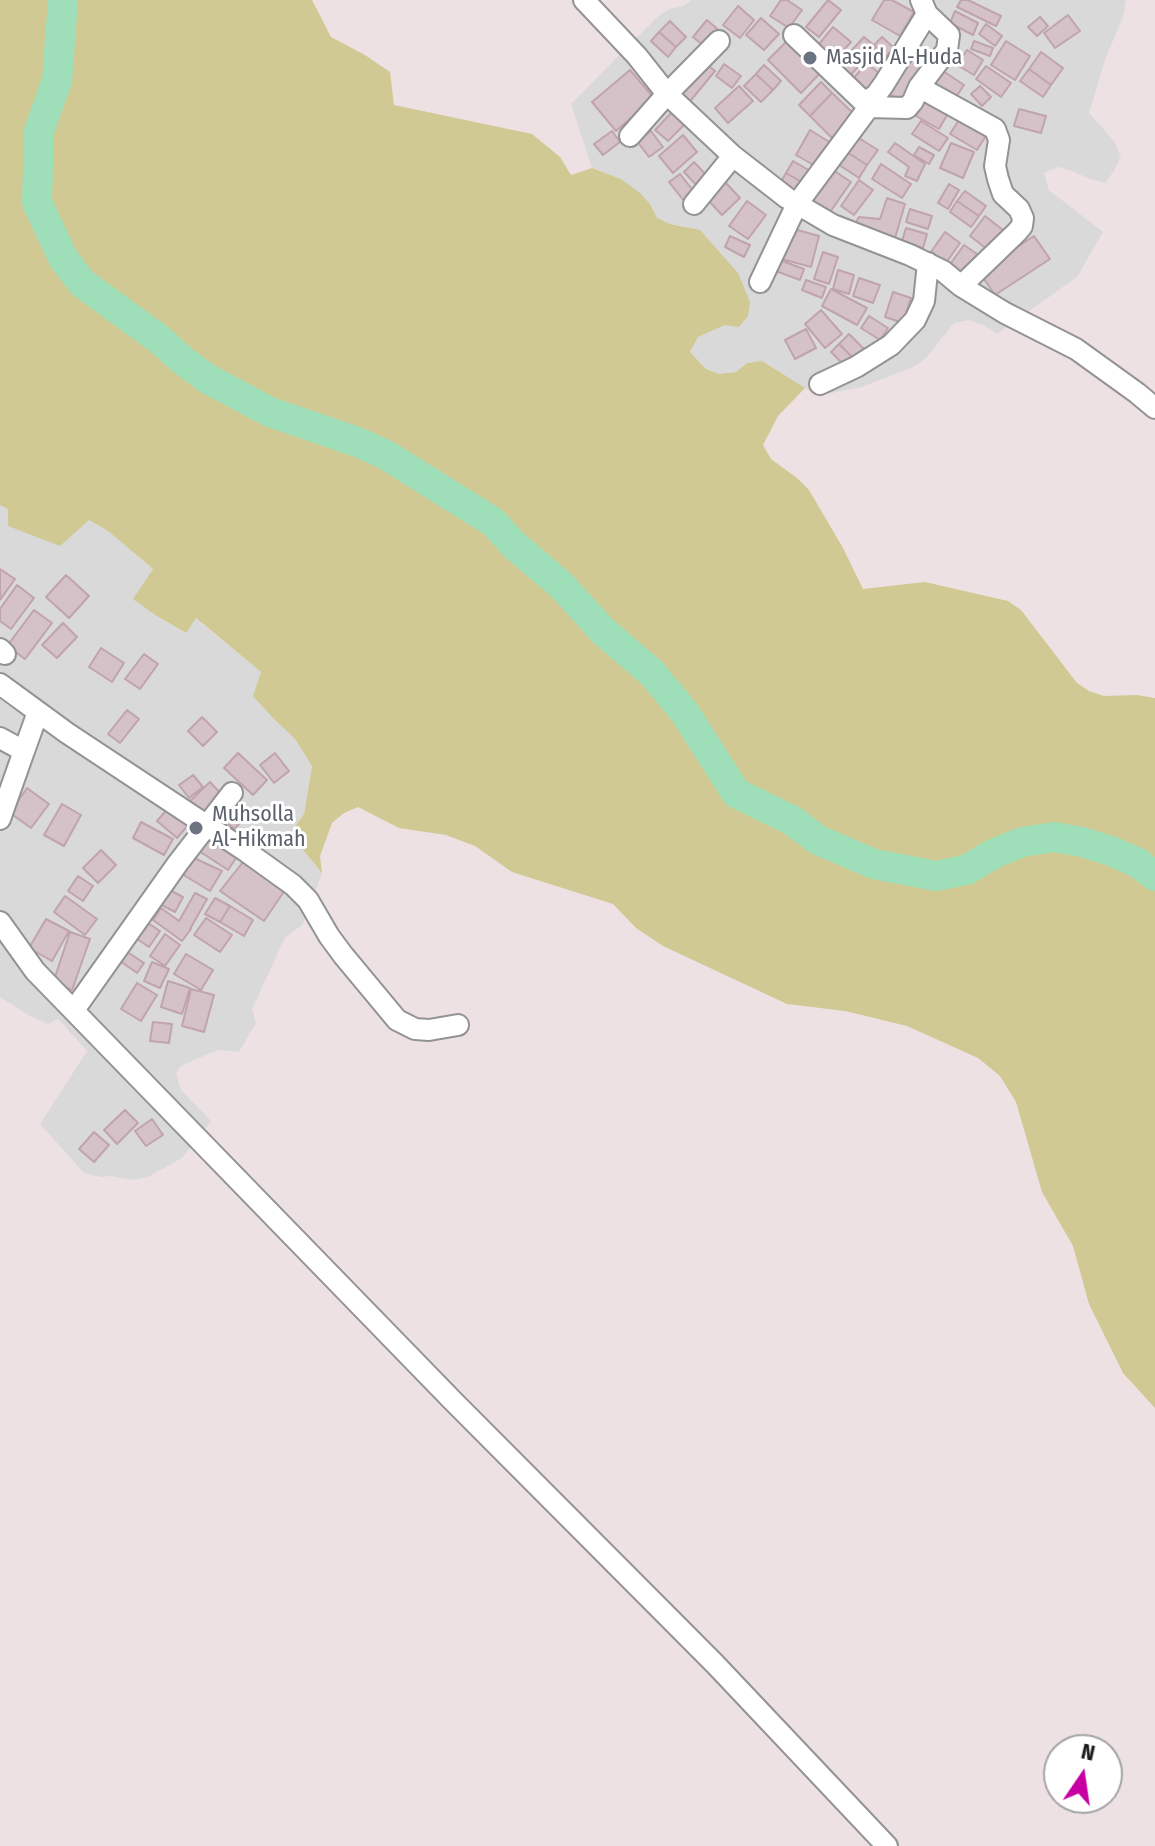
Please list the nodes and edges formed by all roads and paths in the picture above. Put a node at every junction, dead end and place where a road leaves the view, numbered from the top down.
1 (584, 0) edge
2 (924, 7) edge
3 (794, 35) dead end
4 (719, 41) dead end
5 (919, 87) junction
6 (667, 94) junction
7 (867, 105) junction
8 (630, 136) dead end
9 (733, 156) junction
10 (694, 204) dead end
11 (797, 204) junction
12 (928, 263) junction
13 (760, 282) dead end
14 (961, 286) junction
15 (820, 384) dead end
16 (1155, 408) edge
17 (0, 684) edge
18 (38, 712) junction
19 (0, 738) edge
20 (24, 751) junction
21 (232, 793) dead end
22 (0, 819) edge
23 (206, 826) junction
24 (0, 923) edge
25 (74, 1010) junction
26 (458, 1025) dead end
27 (887, 1846) edge

1 - 6 street
2 - 5 street
2 - 7 street
3 - 7 street
4 - 6 street
5 - 7 street
5 - 14 street
6 - 8 street
6 - 9 street
7 - 11 street
9 - 10 street
9 - 11 street
11 - 12 street
11 - 13 street
12 - 14 street
12 - 15 street
14 - 16 street
17 - 18 street
18 - 20 street
18 - 23 street
19 - 20 street
20 - 22 street
21 - 23 street
23 - 25 street
23 - 26 street
24 - 25 street
25 - 27 street

